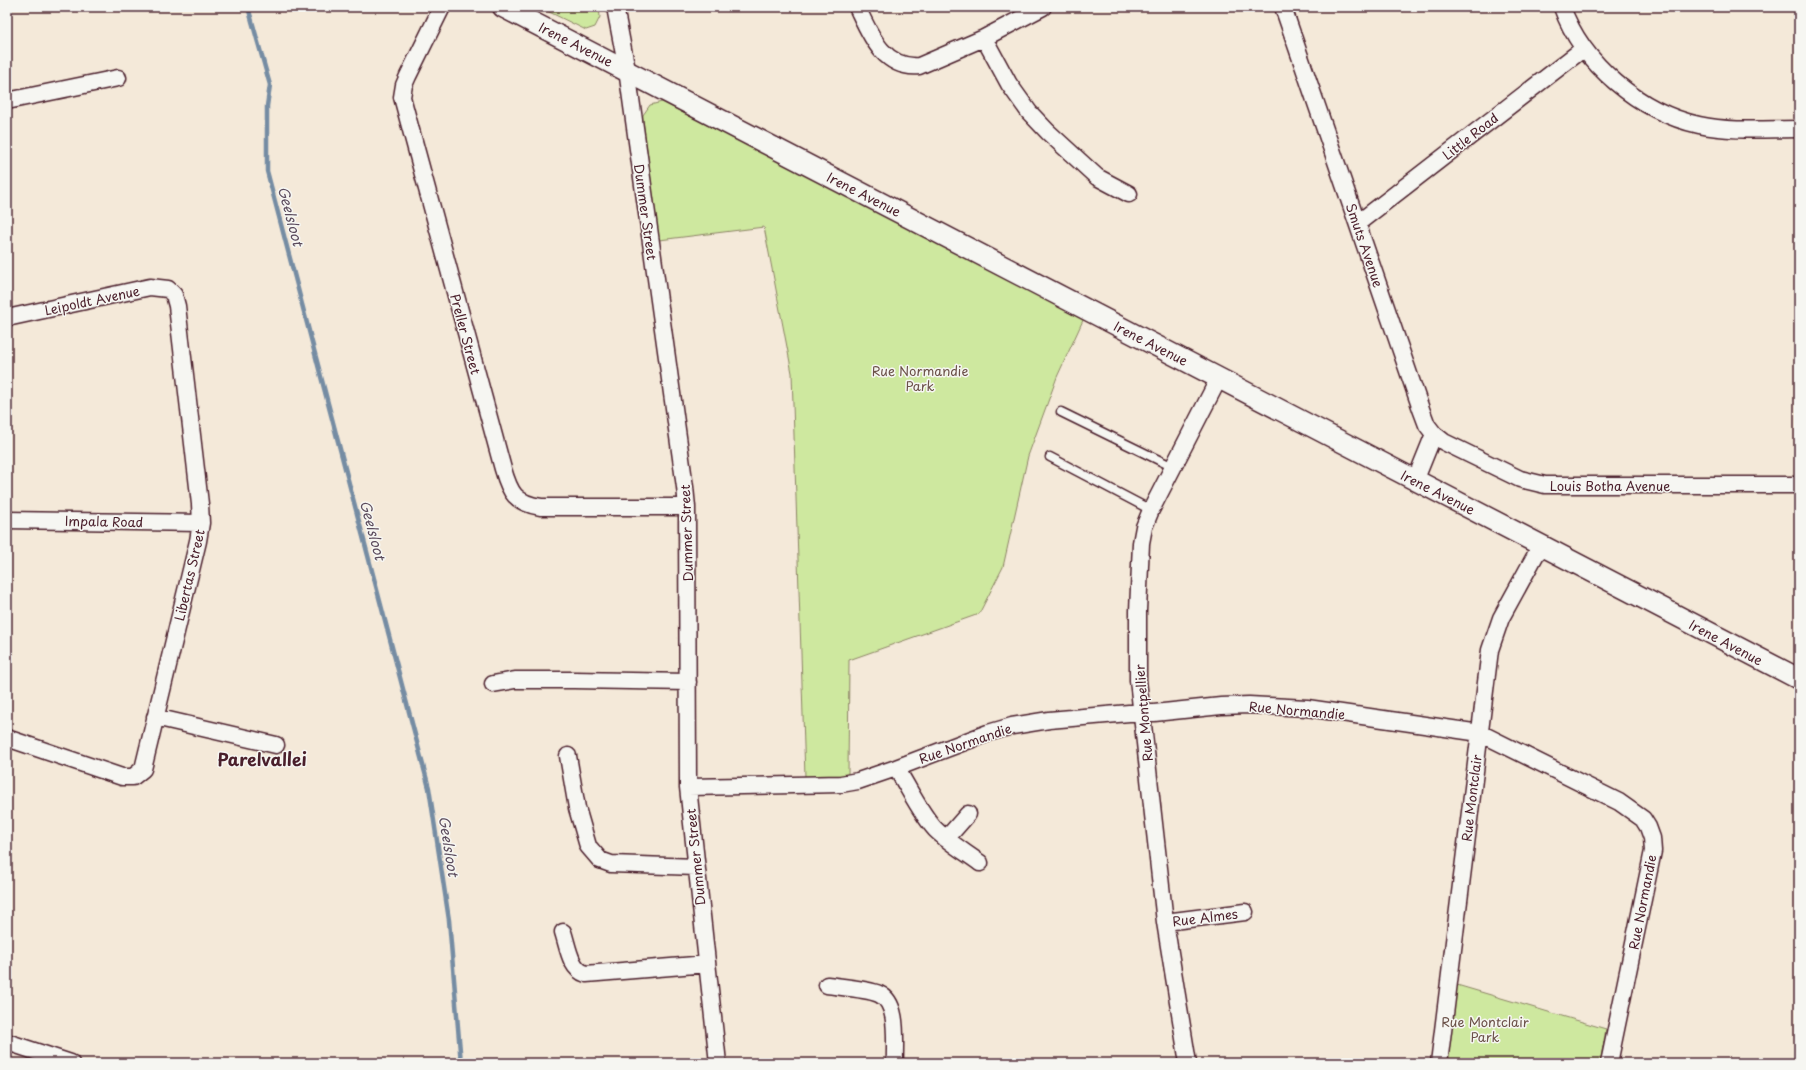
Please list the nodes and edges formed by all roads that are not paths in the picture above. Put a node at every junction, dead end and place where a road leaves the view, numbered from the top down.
1 (442, 7) edge
2 (503, 7) edge
3 (615, 7) edge
4 (857, 7) edge
5 (1043, 7) edge
6 (1283, 7) edge
7 (1562, 7) edge
8 (984, 38) junction
9 (1583, 49) junction
10 (627, 70) junction
11 (118, 78) dead end
12 (7, 101) edge
13 (1799, 129) edge
14 (1129, 194) dead end
15 (1358, 223) junction
16 (174, 295) joint
17 (7, 318) edge
18 (1218, 378) junction
19 (1061, 412) dead end
20 (1434, 434) junction
21 (1050, 457) dead end
22 (1173, 467) junction
23 (1415, 481) junction
24 (1799, 485) edge
25 (687, 507) junction
26 (1150, 510) junction
27 (7, 520) edge
28 (200, 522) junction
29 (1541, 545) junction
30 (1799, 679) edge
31 (688, 682) junction
32 (492, 684) dead end
33 (1142, 713) junction
34 (155, 717) junction
35 (1480, 733) junction
36 (7, 738) edge
37 (276, 745) dead end
38 (568, 756) dead end
39 (896, 768) junction
40 (688, 787) junction
41 (968, 814) dead end
42 (946, 839) junction
43 (980, 863) dead end
44 (696, 867) junction
45 (1245, 912) dead end
46 (1165, 922) junction
47 (563, 932) dead end
48 (706, 964) junction
49 (827, 985) dead end
50 (7, 1042) edge
51 (71, 1063) edge
52 (718, 1063) edge
53 (895, 1063) edge
54 (1188, 1063) edge
55 (1439, 1063) edge
56 (1609, 1063) edge

1 - 25 street, Preller Street
2 - 10 street, Irene Avenue
3 - 10 street, Dummer Street
4 - 8 street
5 - 8 street
6 - 15 street, Smuts Avenue
7 - 9 street
8 - 14 street
9 - 13 street
9 - 15 street, Little Road
10 - 18 street, Irene Avenue
10 - 25 street, Dummer Street
11 - 12 street
15 - 20 street, Smuts Avenue
16 - 17 street, Leipoldt Avenue
16 - 28 street, Libertas Street
18 - 22 street, Rue Montpellier
18 - 23 street, Irene Avenue
19 - 22 lane
20 - 23 street
20 - 24 street, Louis Botha Avenue
21 - 26 lane
22 - 26 street, Rue Montpellier
23 - 29 street, Irene Avenue
25 - 31 street, Dummer Street
26 - 33 street, Rue Montpellier
27 - 28 street, Impala Road
28 - 34 street, Libertas Street
29 - 30 street, Irene Avenue
29 - 35 street, Rue Montclair
31 - 32 street
31 - 40 street, Dummer Street
33 - 35 street, Rue Normandie
33 - 39 street, Rue Normandie
33 - 46 street, Rue Montpellier
34 - 36 street, Libertas Street
34 - 37 street
35 - 55 street, Rue Montclair
35 - 56 street, Rue Normandie
38 - 44 street
39 - 40 street, Rue Normandie
39 - 42 street
40 - 44 street, Dummer Street
41 - 42 street
42 - 43 street
44 - 48 street, Dummer Street
45 - 46 street, Rue Almes
46 - 54 street, Rue Montpellier
47 - 48 street
48 - 52 street, Dummer Street
49 - 53 street
50 - 51 street

